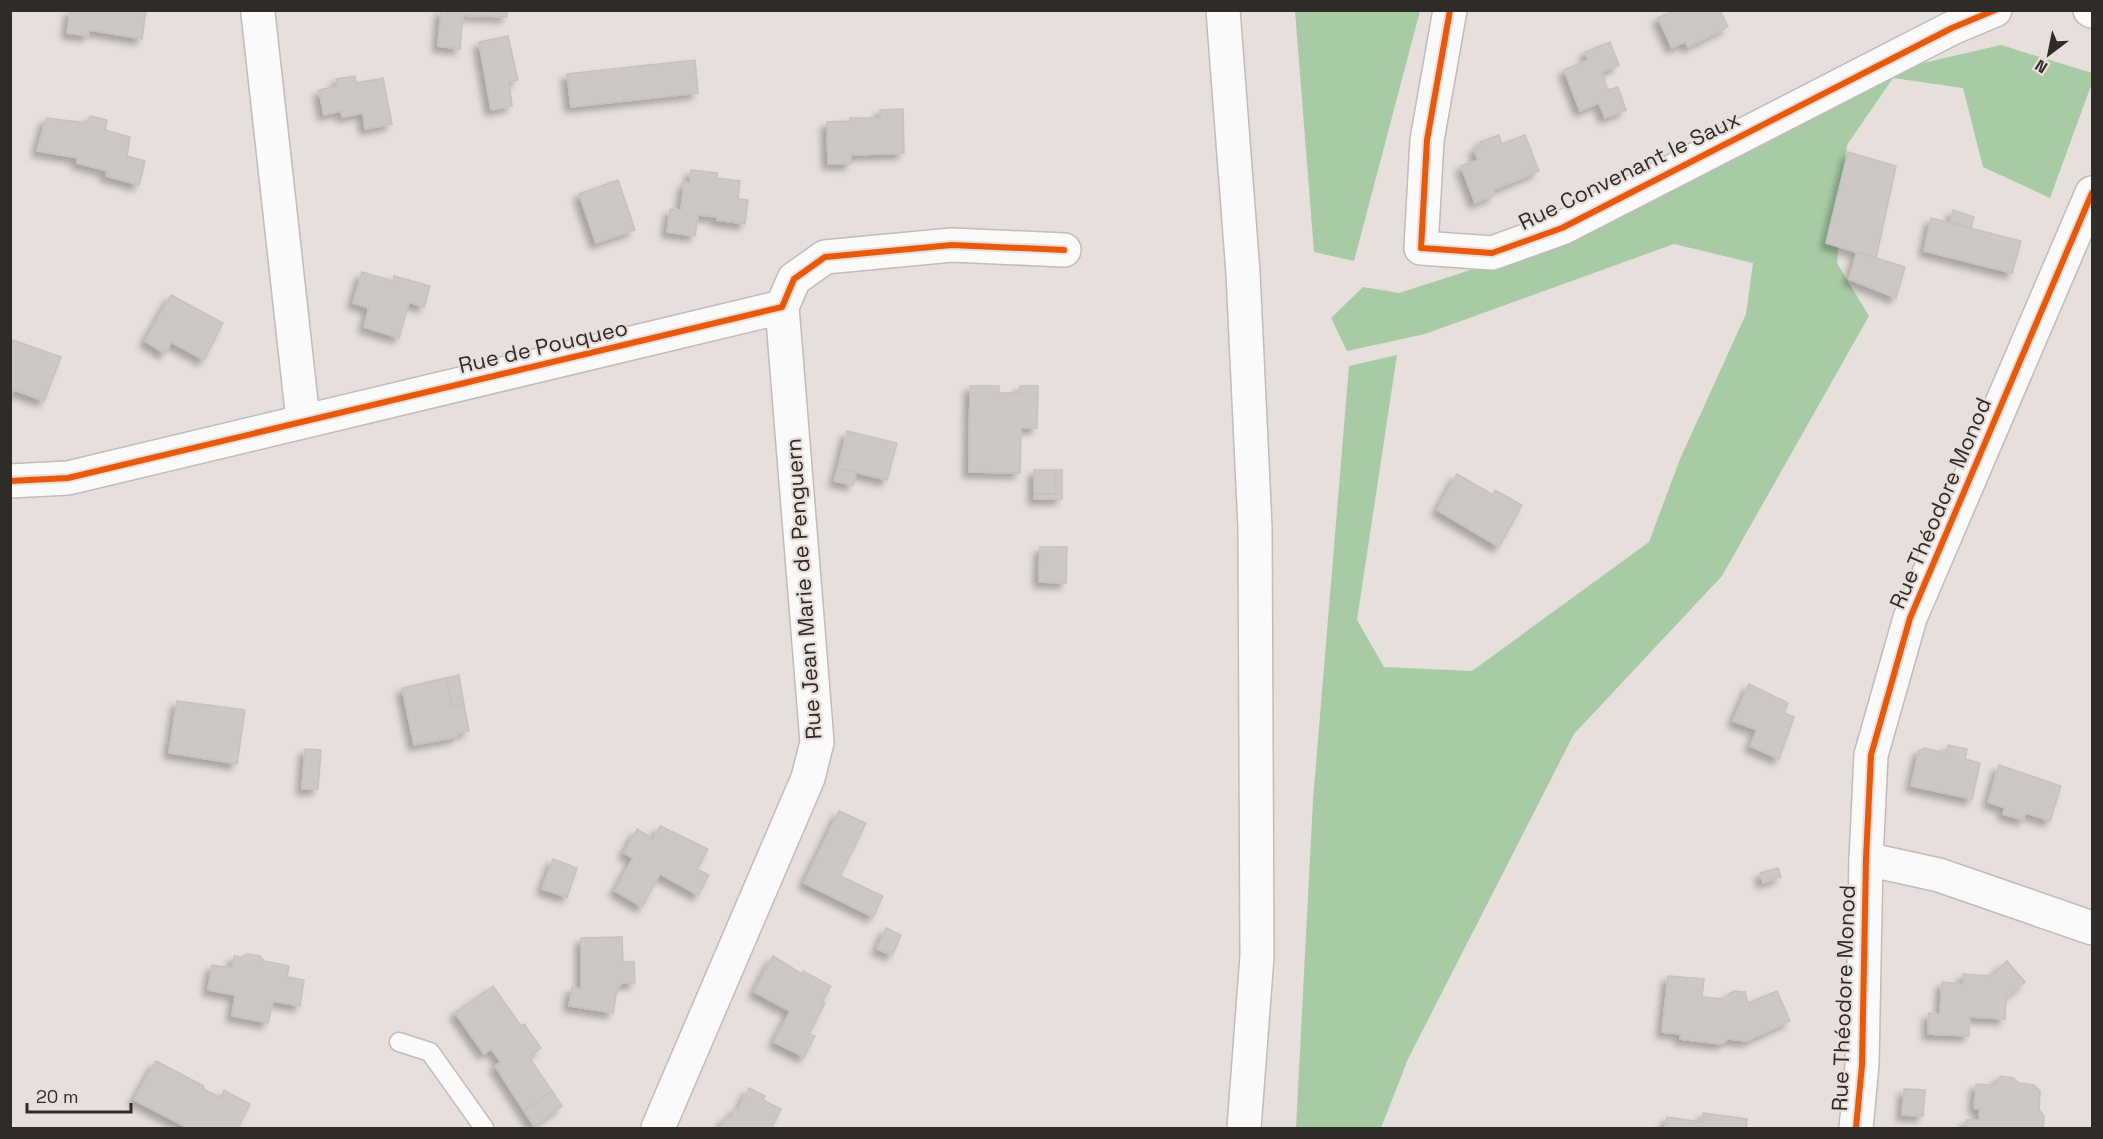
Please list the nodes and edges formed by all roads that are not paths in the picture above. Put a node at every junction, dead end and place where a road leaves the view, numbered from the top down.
1 (1223, 10) edge
2 (1450, 10) edge
3 (1995, 10) edge
4 (258, 13) dead end
5 (2092, 193) edge
6 (1064, 250) dead end
7 (782, 307) junction
8 (303, 420) junction
9 (10, 481) edge
10 (1866, 859) junction
11 (2092, 928) edge
12 (399, 1042) dead end
13 (484, 1128) edge
14 (658, 1128) edge
15 (1245, 1128) edge
16 (1856, 1128) edge

1 - 15 street
2 - 3 street, Rue Convenant le Saux
4 - 8 street
5 - 10 street, Rue Théodore Monod
6 - 7 street
7 - 8 street, Rue de Pouqueo
7 - 14 street, Rue Jean Marie de Penguern
8 - 9 street, Rue de Pouqueo
10 - 11 street
10 - 16 street, Rue Théodore Monod
12 - 13 lane

